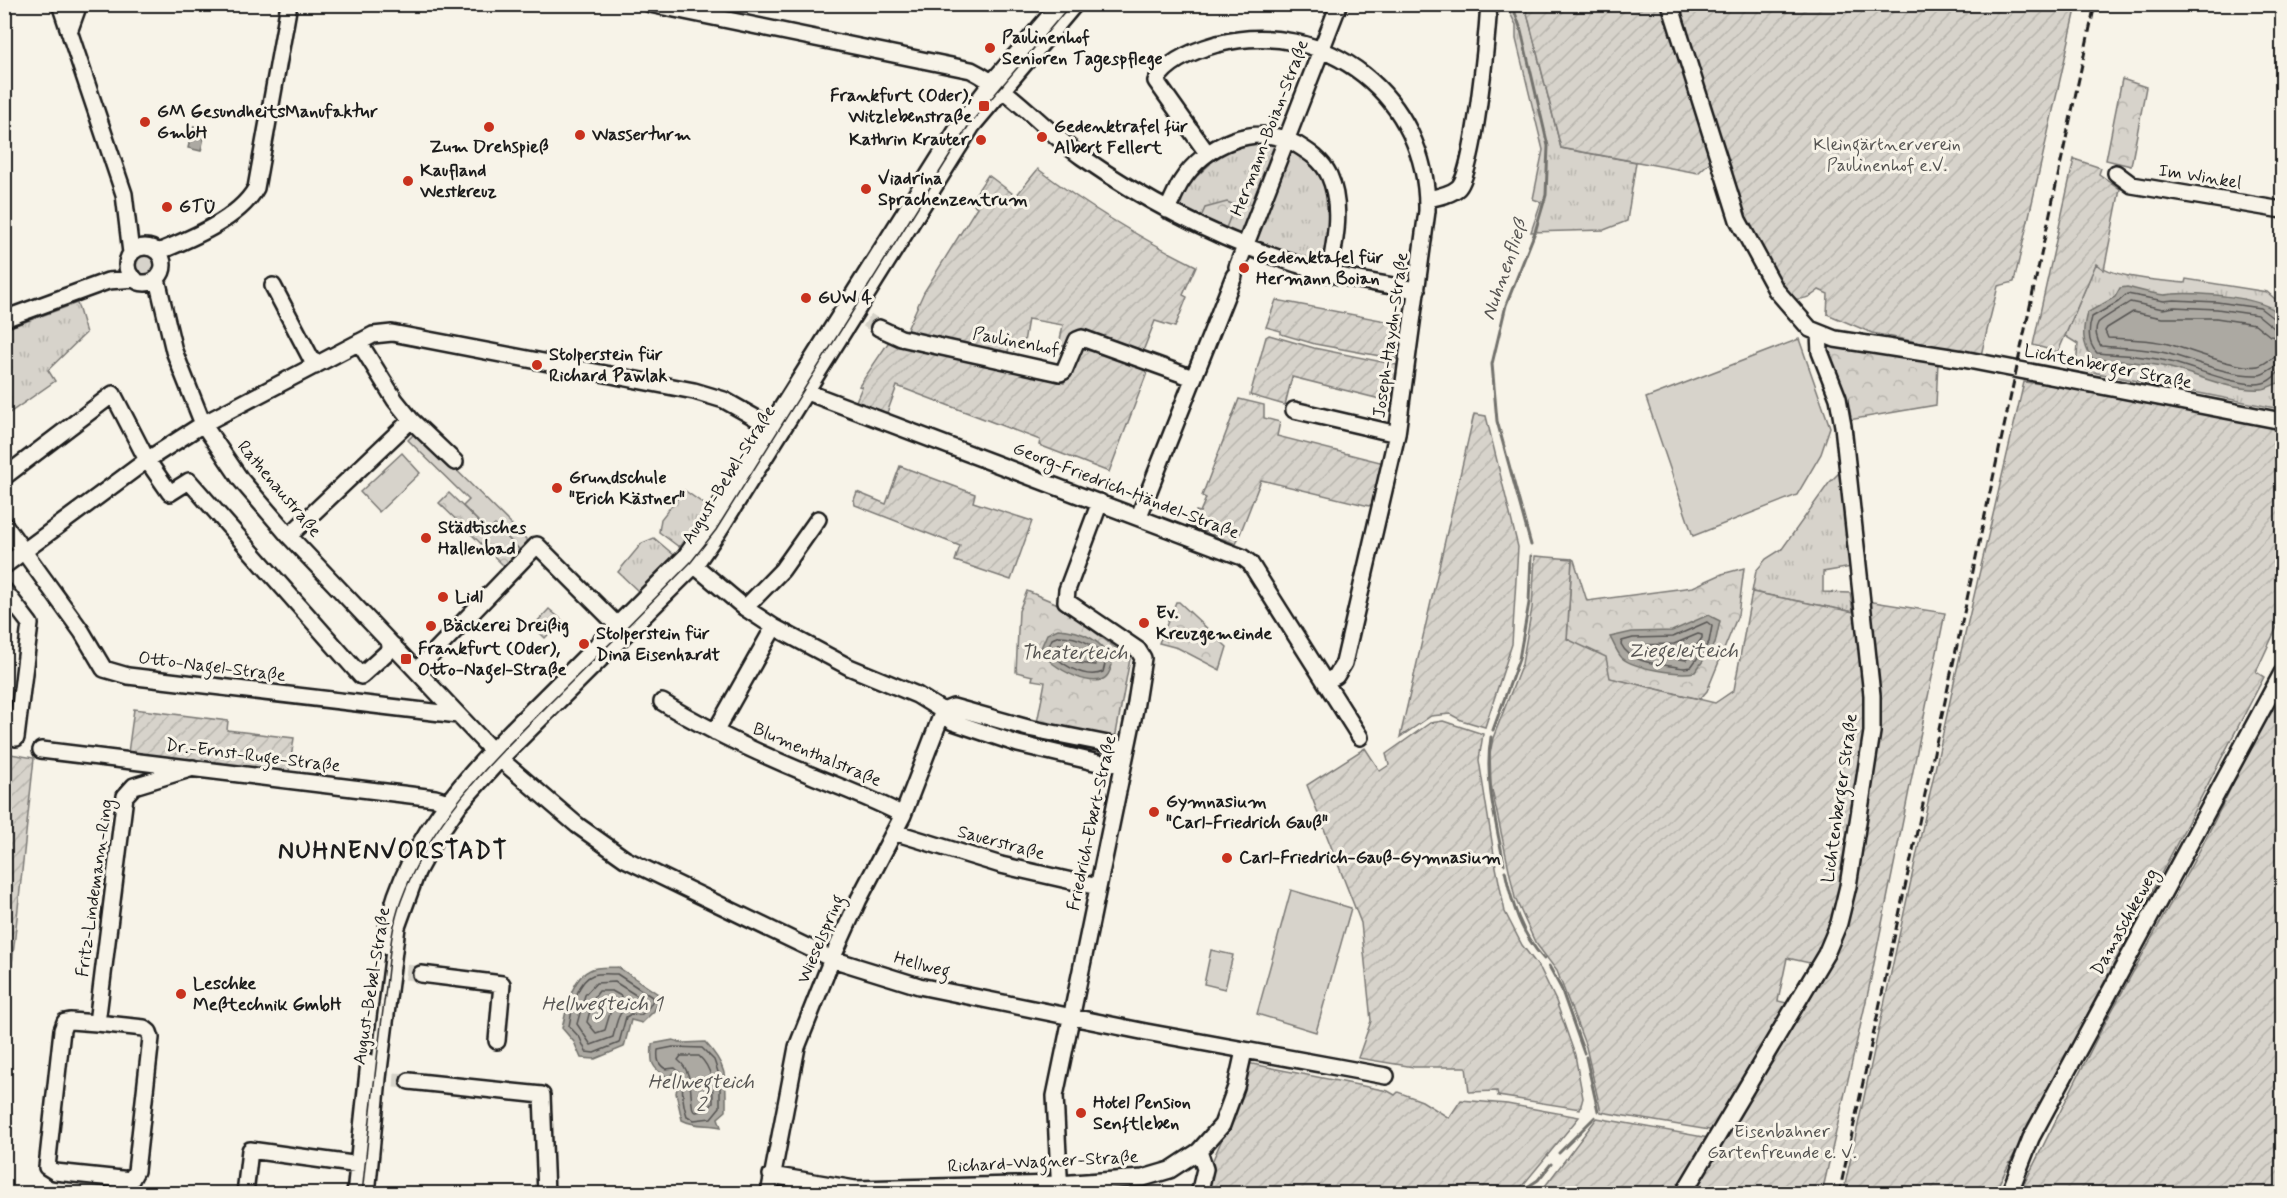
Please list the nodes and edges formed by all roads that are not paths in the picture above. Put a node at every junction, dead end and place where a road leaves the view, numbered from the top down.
1 (60, 4) edge
2 (79, 4) edge
3 (289, 4) edge
4 (650, 4) edge
5 (1060, 4) edge
6 (1075, 4) edge
7 (1339, 4) edge
8 (1489, 4) edge
9 (1671, 4) edge
10 (69, 32) junction
11 (1321, 50) junction
12 (997, 85) junction
13 (1286, 140) junction
14 (1207, 153) junction
15 (2116, 173) dead end
16 (1428, 199) junction
17 (1167, 210) junction
18 (2283, 210) edge
19 (198, 234) junction
20 (1245, 246) junction
21 (140, 254) junction
22 (1329, 274) junction
23 (150, 277) junction
24 (108, 281) junction
25 (273, 286) dead end
26 (1418, 290) junction
27 (862, 316) junction
28 (4, 319) edge
29 (1819, 334) junction
30 (359, 342) junction
31 (315, 366) junction
32 (1193, 378) junction
33 (799, 389) junction
34 (1294, 410) dead end
35 (411, 420) junction
36 (2283, 421) edge
37 (203, 424) junction
38 (775, 429) junction
39 (1397, 434) junction
40 (147, 460) junction
41 (455, 462) dead end
42 (4, 477) edge
43 (1100, 502) junction
44 (1139, 516) junction
45 (818, 519) dead end
46 (4, 524) edge
47 (290, 536) junction
48 (26, 551) junction
49 (690, 561) junction
50 (4, 566) edge
51 (4, 590) edge
52 (745, 608) junction
53 (774, 627) junction
54 (621, 629) junction
55 (394, 646) junction
56 (417, 670) junction
57 (2283, 673) edge
58 (1325, 682) junction
59 (662, 702) dead end
60 (943, 711) junction
61 (458, 715) junction
62 (715, 732) junction
63 (1360, 737) dead end
64 (16, 738) dead end
65 (41, 750) dead end
66 (496, 754) junction
67 (1125, 757) junction
68 (193, 768) junction
69 (453, 803) junction
70 (903, 815) junction
71 (894, 832) junction
72 (1098, 887) junction
73 (832, 959) junction
74 (386, 969) junction
75 (1072, 1017) junction
76 (97, 1023) junction
77 (497, 1041) dead end
78 (1244, 1051) junction
79 (1386, 1076) dead end
80 (373, 1077) junction
81 (1199, 1151) junction
82 (364, 1166) junction
83 (771, 1175) junction
84 (1059, 1189) edge
85 (245, 1194) edge
86 (356, 1194) edge
87 (367, 1194) edge
88 (546, 1194) edge
89 (769, 1194) edge
90 (1199, 1194) edge
91 (1683, 1194) edge
92 (2009, 1194) edge

1 - 10 street
2 - 10 street
3 - 19 street
4 - 12 street
5 - 12 street, August-Bebel-Straße
6 - 12 street, August-Bebel-Straße
7 - 11 street, Hermann-Boian-Straße
8 - 16 street
9 - 29 street, Lichtenberger Straße
10 - 21 street
11 - 13 street, Hermann-Boian-Straße
11 - 14 street, Joseph-Haydn-Straße
11 - 16 street, Joseph-Haydn-Straße
12 - 17 street
12 - 27 street, August-Bebel-Straße
13 - 14 street
13 - 20 street, Hermann-Boian-Straße
13 - 22 street
14 - 17 street
15 - 18 street, Im Winkel
16 - 26 street, Joseph-Haydn-Straße
17 - 20 street
19 - 21 street
19 - 23 street
20 - 22 street
20 - 32 street, Hermann-Boian-Straße
21 - 23 street
21 - 23 street
21 - 24 street
22 - 26 street
23 - 24 street
23 - 37 street, Rathenaustraße
24 - 28 street
25 - 31 street
26 - 39 street, Joseph-Haydn-Straße
27 - 32 street, Paulinenhof
27 - 33 street, August-Bebel-Straße
29 - 36 street, Lichtenberger Straße
29 - 91 street, Lichtenberger Straße
30 - 31 street
30 - 35 street
30 - 38 street
31 - 37 street
32 - 44 street, Hermann-Boian-Straße
33 - 38 street, August-Bebel-Straße
33 - 43 street, Georg-Friedrich-Händel-Straße
34 - 39 street
35 - 41 street
35 - 47 street
37 - 40 street
37 - 47 street, Rathenaustraße
38 - 49 street, August-Bebel-Straße
39 - 58 street, Joseph-Haydn-Straße
40 - 42 street
40 - 48 street
40 - 55 street
43 - 44 street, Georg-Friedrich-Händel-Straße
43 - 67 street, Friedrich-Ebert-Straße
44 - 58 street, Georg-Friedrich-Händel-Straße
45 - 52 street
46 - 48 street, Otto-Nagel-Straße
47 - 55 street, Rathenaustraße
48 - 50 street
48 - 61 street, Otto-Nagel-Straße
49 - 52 street
49 - 54 street, August-Bebel-Straße
51 - 64 street
52 - 53 street
53 - 60 street
53 - 62 street
54 - 56 street
54 - 66 street, August-Bebel-Straße
55 - 56 street, Rathenaustraße
56 - 61 street, Rathenaustraße
57 - 92 street, Damaschkeweg
58 - 63 street, Georg-Friedrich-Händel-Straße
59 - 62 street, Blumenthalstraße
60 - 67 street
60 - 70 street, Wieselspring
61 - 66 street, Rathenaustraße
62 - 70 street, Blumenthalstraße
65 - 68 street, Dr.-Ernst-Ruge-Straße
66 - 69 street, August-Bebel-Straße
66 - 73 street, Hellweg
67 - 72 street, Friedrich-Ebert-Straße
68 - 69 street, Dr.-Ernst-Ruge-Straße
68 - 76 street, Fritz-Lindemann-Ring
69 - 74 street, August-Bebel-Straße
70 - 71 street, Wieselspring
71 - 72 street, Sauerstraße
71 - 73 street, Wieselspring
72 - 75 street, Friedrich-Ebert-Straße
73 - 75 street, Hellweg
73 - 83 street, Wieselspring
74 - 77 street
74 - 80 street, August-Bebel-Straße
75 - 78 street, Hellweg
75 - 84 street, Friedrich-Ebert-Straße
76 - 76 street
78 - 79 street, Hellweg
78 - 81 street, Richard-Wagner-Straße
80 - 82 street, August-Bebel-Straße
80 - 88 street
81 - 84 street, Richard-Wagner-Straße
81 - 90 street
82 - 85 street
82 - 86 street, August-Bebel-Straße
82 - 87 street, August-Bebel-Straße
83 - 84 street, Richard-Wagner-Straße
83 - 89 street, Wieselspring

